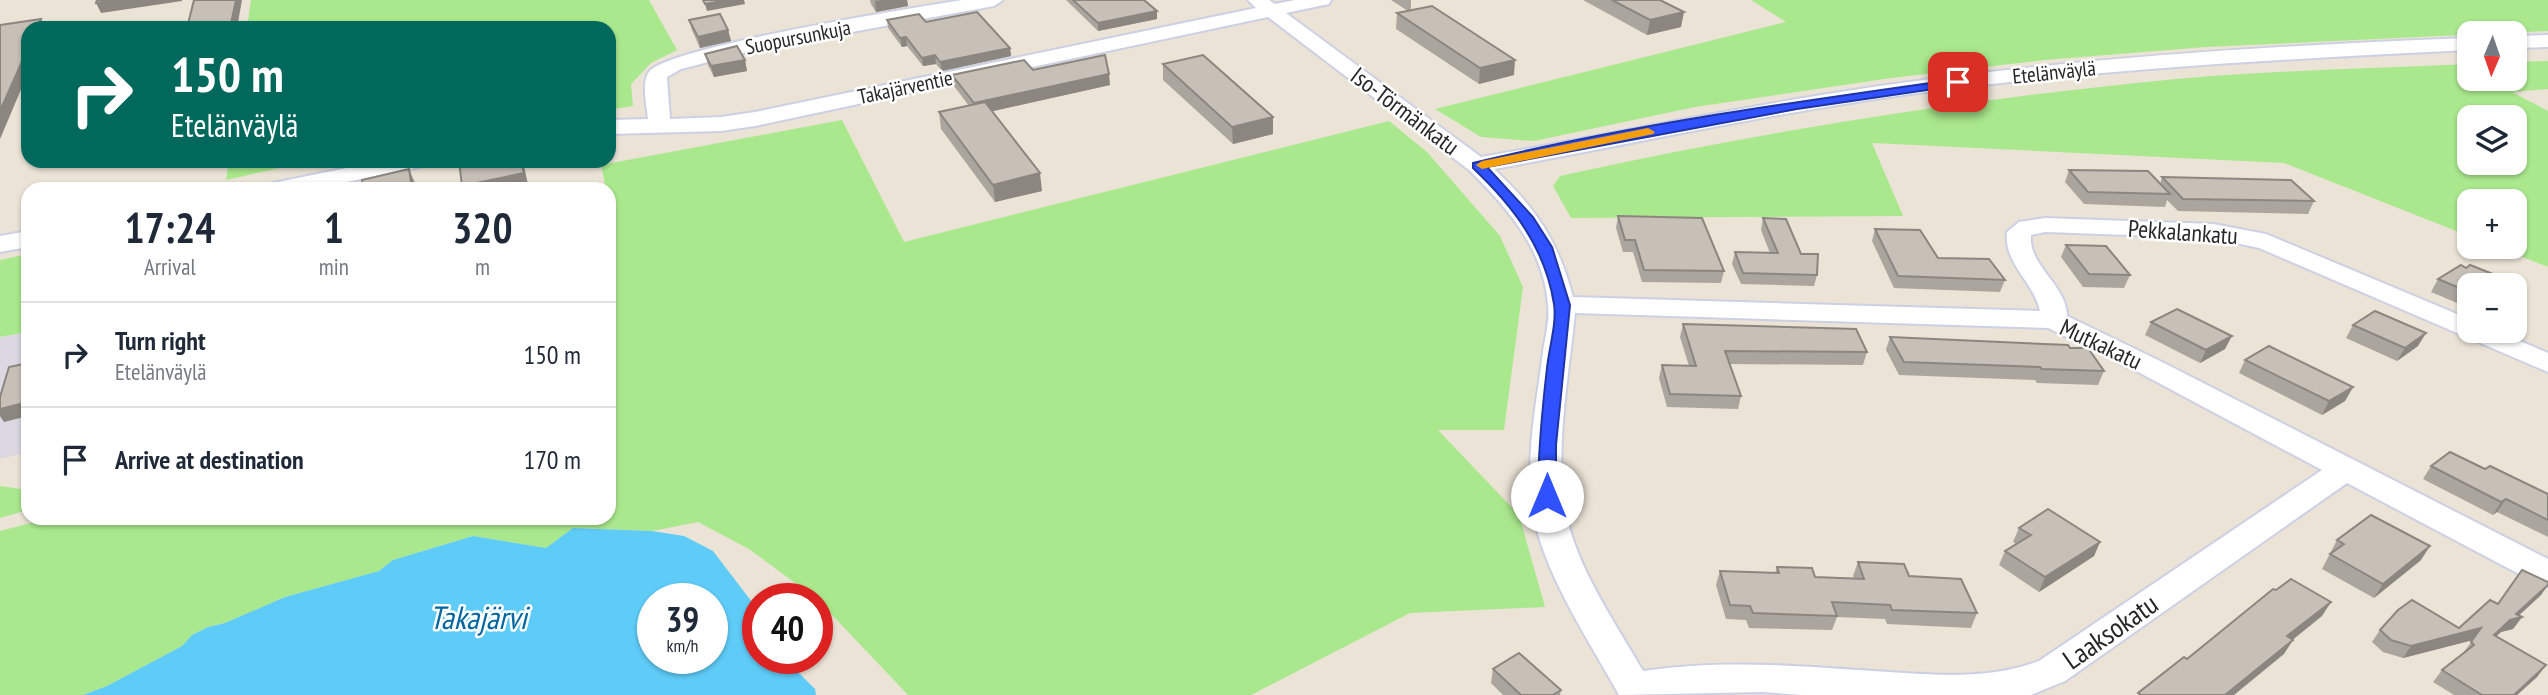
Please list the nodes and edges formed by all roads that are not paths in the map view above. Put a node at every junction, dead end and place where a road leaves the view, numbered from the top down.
1 (994, 0) edge
2 (1322, 0) edge
3 (1265, 5) edge
4 (2547, 41) edge
5 (2527, 42) edge
6 (2457, 45) edge
7 (660, 126) junction
8 (616, 127) edge
9 (1477, 166) junction
10 (381, 168) edge
11 (312, 182) edge
12 (21, 240) edge
13 (0, 244) edge
14 (1562, 305) junction
15 (2053, 320) junction
16 (2457, 324) edge
17 (2502, 343) edge
18 (2548, 363) edge
19 (2345, 469) junction
20 (2548, 574) edge
21 (1635, 691) edge

1 - 7 street, Suopursunkuja
2 - 3 street, Takajärventie
3 - 7 street, Takajärventie
3 - 9 street, Iso-Törmänkatu
4 - 5 street
6 - 9 street, Etelänväylä
7 - 8 street, Takajärventie
9 - 14 street, Iso-Törmänkatu
10 - 11 street
12 - 13 street
14 - 15 street, Mutkakatu
14 - 21 street, Iso-Törmänkatu
15 - 16 street, Pekkalankatu
15 - 19 street, Mutkakatu
17 - 18 street, Pekkalankatu
19 - 20 street, Mutkakatu
19 - 21 street, Laaksokatu

